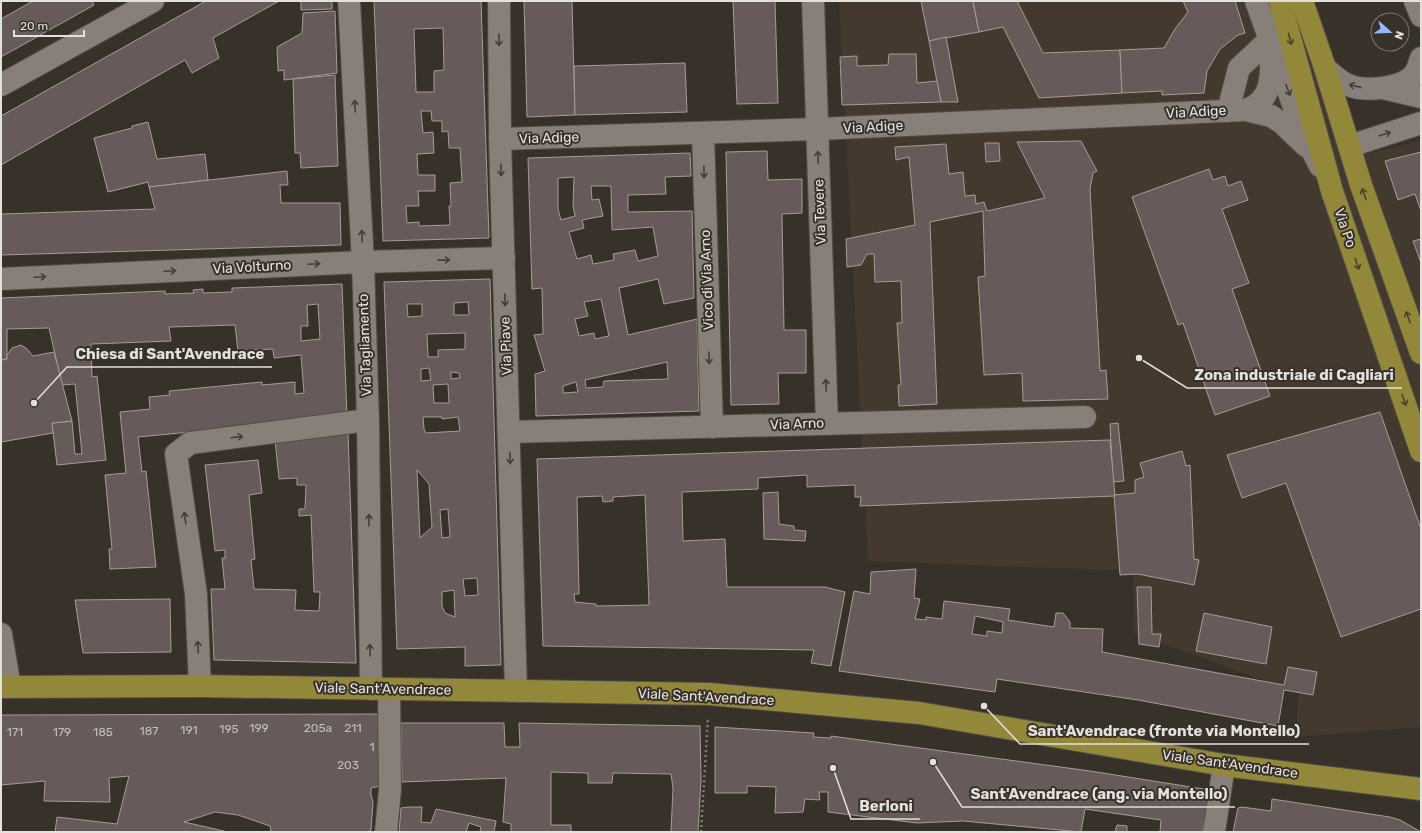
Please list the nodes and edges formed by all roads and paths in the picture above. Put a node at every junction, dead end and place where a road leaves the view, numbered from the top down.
1 (153, 1) edge
2 (350, 1) edge
3 (499, 1) edge
4 (813, 1) edge
5 (1256, 1) edge
6 (1280, 1) edge
7 (1302, 1) edge
8 (1416, 1) edge
9 (1421, 16) edge
10 (1270, 43) junction
11 (1421, 58) edge
12 (1325, 68) junction
13 (1, 85) edge
14 (1380, 88) junction
15 (1421, 97) edge
16 (1237, 110) junction
17 (1421, 123) edge
18 (817, 129) junction
19 (703, 133) junction
20 (500, 139) junction
21 (1350, 146) junction
22 (1313, 152) junction
23 (1332, 191) junction
24 (504, 258) junction
25 (363, 262) junction
26 (1, 279) edge
27 (1421, 353) edge
28 (1085, 417) dead end
29 (368, 420) junction
30 (827, 424) junction
31 (712, 427) junction
32 (509, 432) junction
33 (1421, 451) edge
34 (1, 634) edge
35 (200, 686) junction
36 (6, 687) edge
37 (380, 689) junction
38 (516, 690) junction
39 (709, 694) junction
40 (1224, 765) junction
41 (1417, 789) edge
42 (386, 832) edge
43 (701, 832) edge
44 (1214, 832) edge

1 - 13 street
25 -> 2 street, Via Tagliamento
3 -> 20 street, Via Piave
4 - 18 street, Via Tevere
5 - 10 street
6 -> 23 main road, Via Po
7 - 12 main road, Via Po
8 - 9 street
10 - 16 street
10 - 16 street, Via Adige
10 -> 22 street
11 - 14 street
14 -> 12 street
12 - 21 main road, Via Po
14 - 15 street
16 - 18 street, Via Adige
16 - 22 street, Via Adige
21 -> 17 street
18 - 19 street, Via Adige
30 -> 18 street, Via Tevere
19 - 20 street, Via Adige
19 -> 31 street, Vico di Via Arno
20 -> 24 street, Via Piave
27 -> 21 main road, Via Po
22 - 23 street
23 -> 33 main road, Via Po
25 -> 24 street, Via Volturno
24 -> 32 street, Via Piave
26 -> 25 street, Via Volturno
25 - 29 street, Via Tagliamento
28 - 30 street, Via Arno
35 -> 29 street
37 -> 29 street, Via Tagliamento
30 - 31 street, Via Arno
31 - 32 street, Via Arno
32 -> 38 street, Via Piave
34 - 36 street
35 - 36 main road, Viale Sant'Avendrace
35 - 37 main road, Viale Sant'Avendrace
37 - 38 main road, Viale Sant'Avendrace
37 - 42 street, Via Tagliamento
38 - 39 main road, Viale Sant'Avendrace
39 - 40 main road, Viale Sant'Avendrace
39 - 43 path
40 - 41 main road, Viale Sant'Avendrace
40 - 44 street

